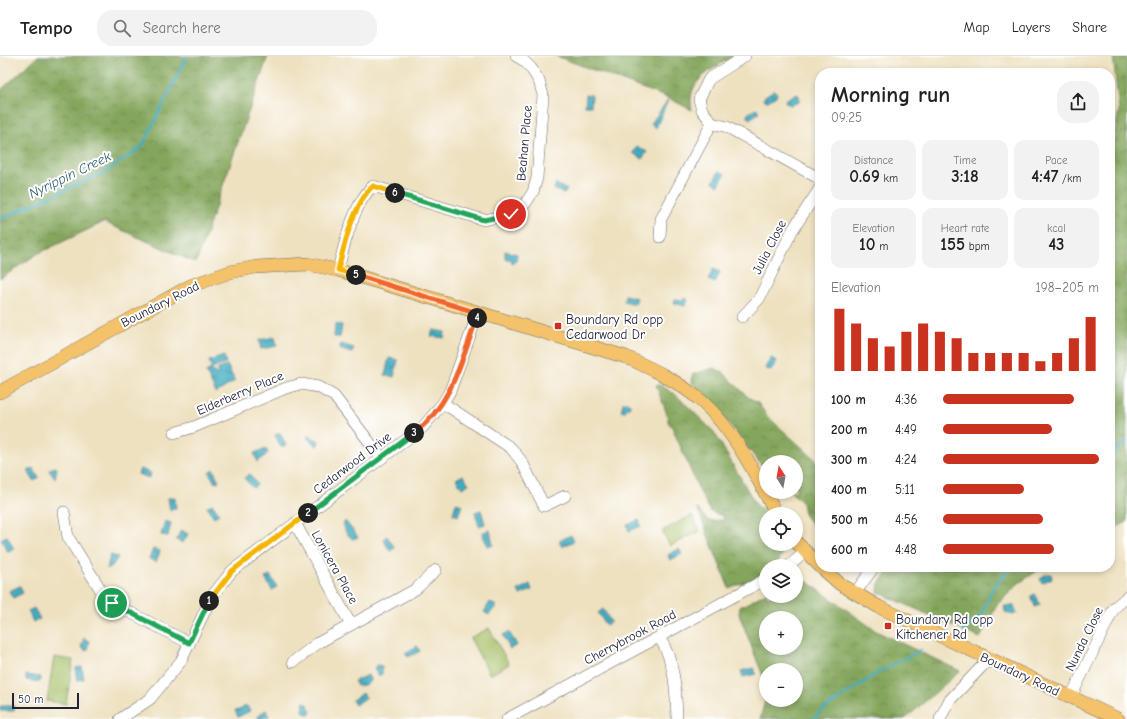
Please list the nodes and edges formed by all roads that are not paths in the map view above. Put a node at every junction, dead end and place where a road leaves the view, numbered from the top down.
1 (516, 56) edge
2 (745, 56) edge
3 (712, 123) junction
4 (815, 176) edge
5 (815, 196) edge
6 (660, 237) dead end
7 (338, 270) junction
8 (478, 313) junction
9 (742, 317) dead end
10 (0, 392) edge
11 (443, 403) junction
12 (174, 433) dead end
13 (381, 457) junction
14 (565, 496) dead end
15 (772, 507) edge
16 (64, 512) dead end
17 (295, 523) junction
18 (803, 550) edge
19 (815, 562) edge
20 (436, 570) dead end
21 (826, 572) edge
22 (870, 572) edge
23 (759, 583) edge
24 (855, 593) junction
25 (1127, 597) edge
26 (351, 625) junction
27 (659, 636) junction
28 (189, 643) junction
29 (989, 659) junction
30 (293, 662) dead end
31 (1071, 697) junction
32 (120, 719) edge
33 (507, 719) edge
34 (677, 719) edge
35 (940, 719) edge
36 (1118, 719) edge

1 - 7 street, Beahan Place
2 - 3 street
3 - 4 street
3 - 6 street
5 - 9 street, Julia Close
7 - 8 main road, Boundary Road
7 - 10 main road, Boundary Road
8 - 11 street, Cedarwood Drive
8 - 15 main road, Boundary Road
11 - 13 street, Cedarwood Drive
11 - 14 street
12 - 13 street, Elderberry Place
13 - 17 street, Cedarwood Drive
16 - 28 street
17 - 26 street, Lonicera Place
17 - 28 street, Cedarwood Drive
18 - 19 main road, Boundary Road
20 - 26 street, Lonicera Place
21 - 24 main road, Boundary Road
22 - 24 street
23 - 27 street, Cherrybrook Road
24 - 29 main road, Boundary Road
25 - 31 street, Nunda Close
26 - 30 street, Lonicera Place
27 - 33 street, Cherrybrook Road
27 - 34 street
28 - 32 street, Cedarwood Drive
29 - 31 main road, Boundary Road
29 - 35 street
31 - 36 main road, Boundary Road

